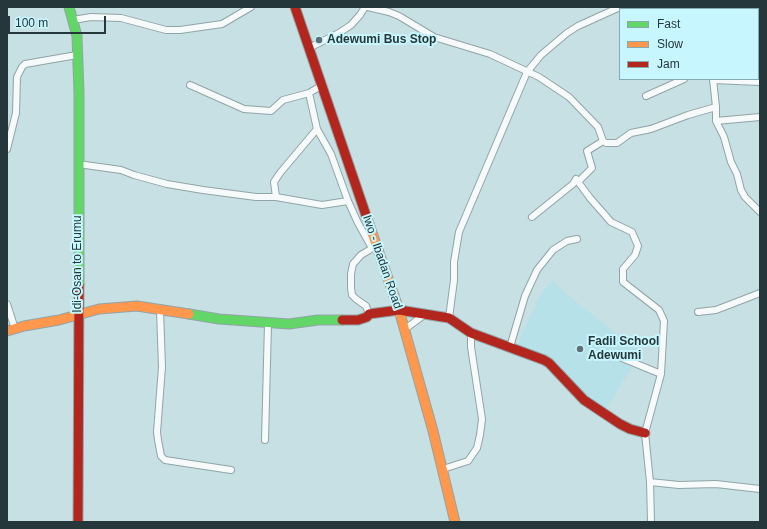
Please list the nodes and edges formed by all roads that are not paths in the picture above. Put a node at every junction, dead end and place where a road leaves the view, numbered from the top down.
1 (69, 7) edge
2 (251, 7) edge
3 (294, 7) edge
4 (367, 7) edge
5 (620, 7) edge
6 (73, 20) junction
7 (309, 48) junction
8 (77, 55) junction
9 (527, 72) junction
10 (682, 80) edge
11 (713, 80) edge
12 (760, 82) edge
13 (190, 86) dead end
14 (321, 86) junction
15 (309, 93) junction
16 (646, 96) dead end
17 (716, 107) junction
18 (760, 117) edge
19 (716, 121) junction
20 (317, 129) junction
21 (604, 141) junction
22 (7, 149) edge
23 (78, 164) junction
24 (576, 179) junction
25 (276, 197) junction
26 (348, 201) junction
27 (760, 212) edge
28 (532, 217) dead end
29 (577, 239) dead end
30 (374, 247) junction
31 (760, 293) edge
32 (7, 304) edge
33 (160, 310) junction
34 (399, 310) junction
35 (698, 312) dead end
36 (369, 314) junction
37 (78, 315) junction
38 (424, 315) junction
39 (449, 318) junction
40 (268, 323) junction
41 (405, 329) junction
42 (11, 330) edge
43 (471, 332) junction
44 (510, 347) junction
45 (622, 358) dead end
46 (661, 374) junction
47 (645, 433) junction
48 (265, 440) dead end
49 (443, 469) junction
50 (231, 470) dead end
51 (650, 482) junction
52 (760, 489) edge
53 (78, 522) edge
54 (455, 522) edge
55 (651, 522) edge

1 - 6 street, Idi-Osan to Erumu
2 - 6 street
3 - 7 street, Iwo - Ibadan Road
4 - 7 street
4 - 9 street
5 - 9 street
6 - 8 street, Idi-Osan to Erumu
7 - 14 street, Iwo - Ibadan Road
8 - 22 street
8 - 23 street, Idi-Osan to Erumu
9 - 21 street
9 - 39 street
10 - 16 street
11 - 12 street
11 - 17 street
13 - 15 street
14 - 15 street
14 - 30 street, Iwo - Ibadan Road
15 - 20 street
17 - 19 street
17 - 21 street
18 - 19 street
19 - 27 street
20 - 25 street
20 - 26 street
21 - 24 street
23 - 25 street
23 - 37 street, Idi-Osan to Erumu
24 - 28 street
24 - 46 street
25 - 26 street
26 - 30 street
29 - 44 street
30 - 34 street, Iwo - Ibadan Road
30 - 36 street
31 - 35 street
32 - 42 street
33 - 37 street
33 - 40 street
33 - 50 street
34 - 36 street
34 - 38 street
34 - 41 street, Iwo - Ibadan Road
36 - 40 street
37 - 42 street
37 - 53 street, Idi-Osan to Erumu
38 - 39 street
38 - 41 street
39 - 43 street
40 - 48 street
41 - 49 street, Iwo - Ibadan Road
43 - 44 street
43 - 49 street
44 - 47 street
45 - 46 street
46 - 47 street
47 - 51 street
49 - 54 street, Iwo - Ibadan Road
51 - 52 street
51 - 55 street

